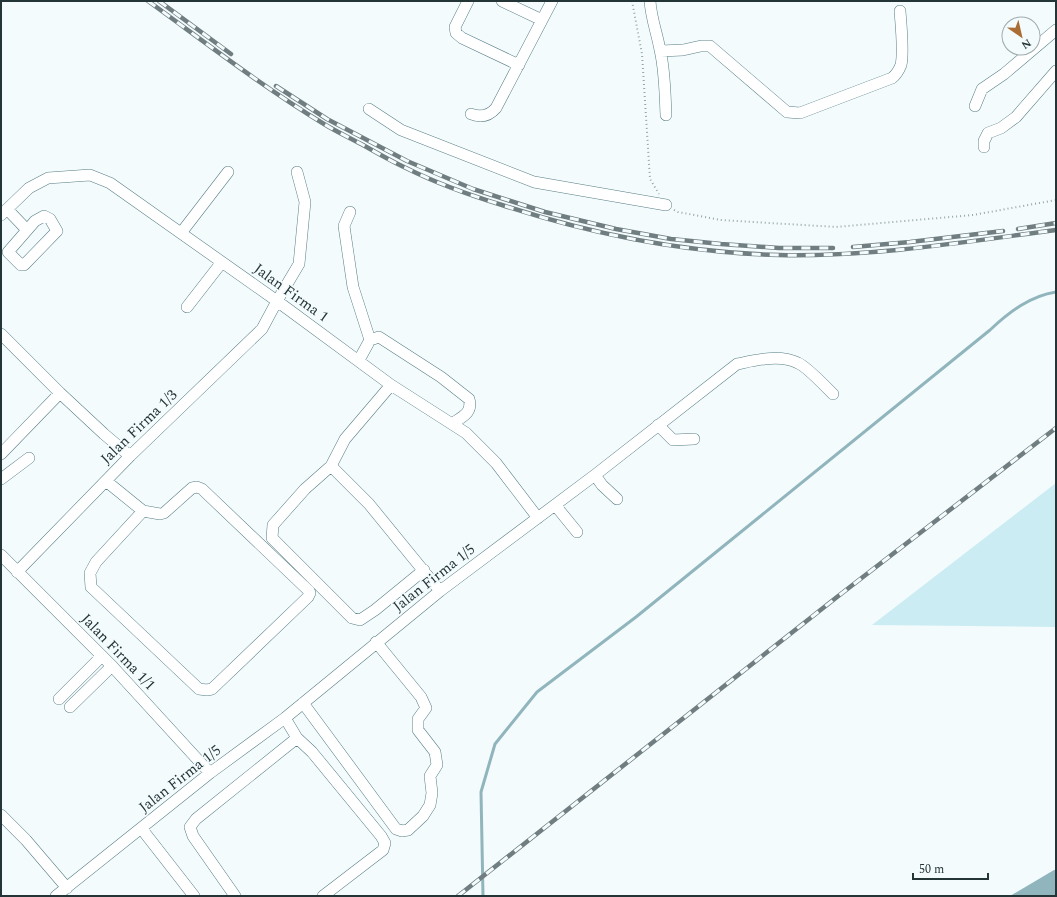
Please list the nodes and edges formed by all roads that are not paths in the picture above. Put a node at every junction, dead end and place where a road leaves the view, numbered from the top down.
1 (468, 1) edge
2 (502, 1) edge
3 (552, 1) edge
4 (650, 1) edge
5 (900, 11) dead end
6 (542, 20) junction
7 (1056, 30) edge
8 (661, 51) junction
9 (518, 65) junction
10 (1056, 71) edge
11 (975, 106) dead end
12 (369, 109) dead end
13 (471, 114) dead end
14 (666, 115) dead end
15 (984, 147) dead end
16 (228, 172) dead end
17 (297, 172) dead end
18 (666, 205) road end
19 (4, 212) edge
20 (350, 212) dead end
21 (27, 230) junction
22 (181, 233) junction
23 (222, 262) junction
24 (277, 301) junction
25 (187, 307) dead end
26 (1, 334) edge
27 (370, 340) junction
28 (359, 360) junction
29 (391, 385) junction
30 (60, 393) junction
31 (833, 394) dead end
32 (453, 423) junction
33 (658, 425) junction
34 (694, 440) dead end
35 (1, 454) edge
36 (130, 456) junction
37 (28, 458) dead end
38 (331, 466) junction
39 (594, 475) junction
40 (1, 479) edge
41 (106, 481) junction
42 (617, 499) dead end
43 (555, 505) junction
44 (143, 511) junction
45 (538, 518) junction
46 (577, 532) dead end
47 (1, 555) edge
48 (424, 570) junction
49 (17, 572) junction
50 (440, 591) junction
51 (376, 642) junction
52 (102, 656) junction
53 (112, 666) junction
54 (59, 699) dead end
55 (303, 702) junction
56 (70, 707) dead end
57 (285, 718) junction
58 (297, 738) junction
59 (210, 773) junction
60 (1, 815) edge
61 (141, 828) junction
62 (67, 888) junction
63 (56, 896) edge
64 (194, 896) edge
65 (235, 896) edge
66 (323, 896) edge

1 - 9 street
2 - 6 street
3 - 6 street
4 - 8 street
5 - 8 street
6 - 9 street
7 - 11 street
8 - 14 street
9 - 13 street
10 - 15 street
12 - 18 street
16 - 22 street
17 - 24 street, Jalan Firma 1/3
19 - 21 street
19 - 22 street, Jalan Firma 1
20 - 27 street
21 - 21 street
22 - 23 street, Jalan Firma 1
23 - 24 street, Jalan Firma 1
23 - 25 street
24 - 28 street, Jalan Firma 1
24 - 36 street, Jalan Firma 1/3
26 - 30 street
27 - 28 street
27 - 32 street
28 - 29 street, Jalan Firma 1
29 - 32 street, Jalan Firma 1
29 - 38 street
30 - 35 street
30 - 36 street
31 - 33 street, Jalan Firma 1/5
32 - 45 street, Jalan Firma 1
33 - 34 street
33 - 39 street, Jalan Firma 1/5
36 - 41 street, Jalan Firma 1/3
37 - 40 street
38 - 48 street
38 - 48 street
39 - 42 street
39 - 43 street, Jalan Firma 1/5
41 - 44 street
41 - 49 street, Jalan Firma 1/3
43 - 45 street, Jalan Firma 1/5
43 - 46 street
44 - 44 street
45 - 50 street, Jalan Firma 1/5
47 - 49 street, Jalan Firma 1/1
48 - 50 street
49 - 52 street, Jalan Firma 1/1
50 - 51 street, Jalan Firma 1/5
51 - 55 street, Jalan Firma 1/5
51 - 55 street
52 - 53 street, Jalan Firma 1/1
52 - 54 street
53 - 56 street
53 - 59 street, Jalan Firma 1/1
55 - 57 street, Jalan Firma 1/5
57 - 58 street
57 - 59 street, Jalan Firma 1/5
58 - 65 street
58 - 66 street
59 - 61 street, Jalan Firma 1/5
60 - 62 street
61 - 62 street, Jalan Firma 1/5
61 - 64 street
62 - 63 street, Jalan Firma 1/5

